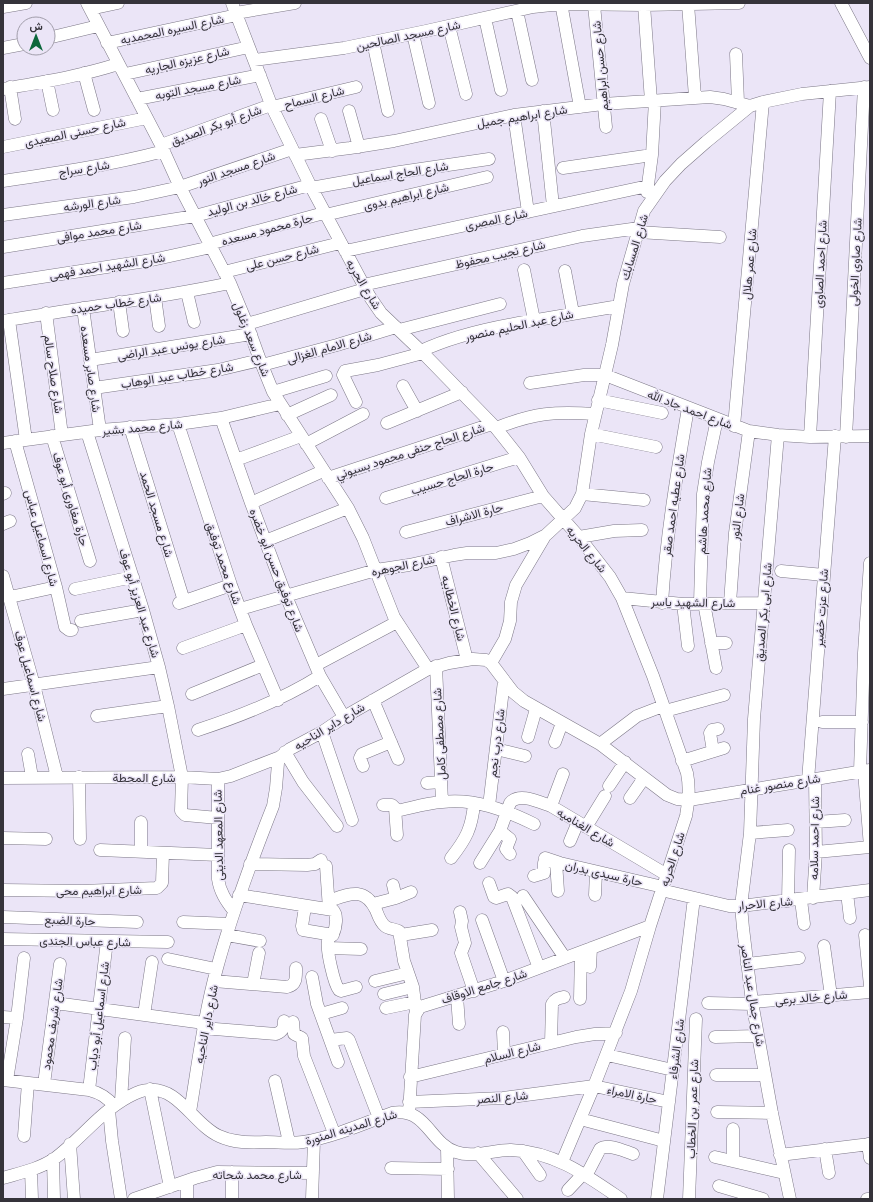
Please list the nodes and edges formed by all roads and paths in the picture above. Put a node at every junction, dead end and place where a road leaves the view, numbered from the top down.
1 (26, 3) edge
2 (118, 3) edge
3 (294, 3) edge
4 (561, 3) edge
5 (739, 3) edge
6 (841, 3) edge
7 (688, 4) junction
8 (701, 4) edge
9 (602, 5) edge
10 (644, 5) junction
11 (88, 6) edge
12 (3, 7) edge
13 (513, 9) edge
14 (235, 10) edge
15 (486, 18) junction
16 (98, 26) junction
17 (449, 26) junction
18 (413, 34) junction
19 (56, 36) edge
20 (373, 42) junction
21 (107, 43) junction
22 (16, 46) edge
23 (249, 46) junction
24 (3, 48) edge
25 (736, 54) dead end
26 (870, 58) edge
27 (254, 60) junction
28 (122, 69) junction
29 (84, 73) junction
30 (260, 75) junction
31 (532, 80) dead end
32 (47, 81) junction
33 (356, 87) dead end
34 (867, 87) edge
35 (6, 88) edge
36 (501, 90) dead end
37 (830, 90) junction
38 (466, 94) dead end
39 (695, 97) junction
40 (136, 99) junction
41 (653, 100) junction
42 (738, 102) junction
43 (763, 102) junction
44 (429, 103) dead end
45 (603, 104) junction
46 (272, 106) junction
47 (750, 106) junction
48 (580, 107) junction
49 (53, 110) dead end
50 (94, 110) dead end
51 (349, 111) dead end
52 (388, 111) dead end
53 (543, 111) junction
54 (514, 115) junction
55 (147, 118) junction
56 (16, 119) dead end
57 (321, 119) dead end
58 (606, 127) dead end
59 (3, 147) edge
60 (359, 147) junction
61 (163, 148) junction
62 (332, 151) junction
63 (294, 152) junction
64 (652, 155) junction
65 (489, 159) dead end
66 (563, 168) dead end
67 (487, 177) dead end
68 (3, 181) edge
69 (310, 186) junction
70 (648, 186) junction
71 (180, 187) junction
72 (553, 206) junction
73 (644, 211) junction
74 (528, 212) junction
75 (325, 214) junction
76 (3, 215) edge
77 (195, 216) junction
78 (638, 230) junction
79 (720, 237) dead end
80 (210, 246) junction
81 (3, 247) edge
82 (343, 247) junction
83 (524, 270) dead end
84 (565, 271) dead end
85 (224, 272) junction
86 (3, 283) edge
87 (230, 284) junction
88 (364, 287) junction
89 (187, 292) junction
90 (155, 297) junction
91 (119, 302) junction
92 (500, 304) dead end
93 (618, 306) junction
94 (83, 308) junction
95 (46, 313) junction
96 (573, 313) junction
97 (534, 320) junction
98 (6, 321) edge
99 (194, 322) dead end
100 (159, 326) dead end
101 (249, 329) junction
102 (398, 329) junction
103 (123, 331) dead end
104 (422, 352) junction
105 (90, 360) junction
106 (261, 363) junction
107 (604, 375) junction
108 (326, 376) dead end
109 (530, 383) dead end
110 (403, 386) dead end
111 (94, 388) junction
112 (273, 392) junction
113 (462, 392) junction
114 (330, 395) dead end
115 (598, 400) junction
116 (356, 402) dead end
117 (280, 404) junction
118 (688, 408) junction
119 (417, 411) junction
120 (662, 413) dead end
121 (363, 414) dead end
122 (595, 414) junction
123 (287, 415) junction
124 (221, 418) junction
125 (717, 419) junction
126 (387, 423) dead end
127 (178, 424) junction
128 (494, 426) junction
129 (734, 426) junction
130 (130, 427) junction
131 (100, 430) junction
132 (749, 431) junction
133 (87, 432) junction
134 (591, 434) junction
135 (57, 435) junction
136 (778, 435) junction
137 (840, 436) junction
138 (870, 436) edge
139 (810, 437) junction
140 (304, 440) junction
141 (20, 441) junction
142 (3, 443) edge
143 (656, 447) dead end
144 (519, 457) junction
145 (236, 460) junction
146 (325, 475) junction
147 (582, 494) junction
148 (543, 496) junction
149 (386, 498) dead end
150 (644, 500) dead end
151 (251, 502) junction
152 (348, 508) junction
153 (563, 520) junction
154 (642, 530) dead end
155 (406, 532) dead end
156 (546, 535) junction
157 (579, 537) junction
158 (265, 541) junction
159 (441, 557) junction
160 (90, 561) dead end
161 (870, 563) edge
162 (376, 570) junction
163 (781, 572) dead end
164 (824, 575) junction
165 (3, 576) edge
166 (133, 577) junction
167 (230, 585) junction
168 (56, 587) junction
169 (75, 589) dead end
170 (7, 592) edge
171 (286, 596) junction
172 (622, 598) junction
173 (662, 603) junction
174 (702, 603) junction
175 (730, 603) junction
176 (764, 603) junction
177 (683, 604) junction
178 (240, 609) junction
179 (143, 610) junction
180 (81, 621) dead end
181 (397, 622) junction
182 (246, 625) junction
183 (72, 630) dead end
184 (711, 643) junction
185 (726, 643) dead end
186 (688, 646) dead end
187 (183, 648) dead end
188 (467, 660) junction
189 (491, 663) junction
190 (263, 665) junction
191 (159, 667) junction
192 (432, 668) junction
193 (716, 668) dead end
194 (318, 670) junction
195 (504, 681) junction
196 (34, 684) junction
197 (3, 689) edge
198 (192, 694) dead end
199 (724, 696) dead end
200 (278, 700) junction
201 (373, 700) junction
202 (168, 706) junction
203 (664, 708) junction
204 (536, 709) junction
205 (97, 716) dead end
206 (344, 717) junction
207 (822, 722) dead end
208 (862, 722) junction
209 (562, 723) junction
210 (718, 728) dead end
211 (198, 730) dead end
212 (322, 732) junction
213 (528, 737) dead end
214 (391, 742) junction
215 (555, 742) dead end
216 (600, 744) junction
217 (496, 749) junction
218 (28, 754) dead end
219 (282, 755) junction
220 (525, 756) dead end
221 (398, 759) dead end
222 (682, 761) junction
223 (624, 762) junction
224 (363, 766) dead end
225 (865, 771) edge
226 (563, 774) dead end
227 (56, 777) junction
228 (79, 777) junction
229 (3, 778) edge
230 (32, 778) junction
231 (182, 778) junction
232 (644, 778) junction
233 (218, 779) junction
234 (812, 779) junction
235 (441, 782) junction
236 (427, 783) dead end
237 (751, 789) junction
238 (630, 798) dead end
239 (689, 800) junction
240 (442, 802) junction
241 (474, 803) junction
242 (383, 804) dead end
243 (489, 806) junction
244 (551, 806) junction
245 (396, 811) junction
246 (507, 811) junction
247 (218, 818) junction
248 (352, 820) dead end
249 (845, 820) dead end
250 (140, 822) dead end
251 (816, 822) junction
252 (534, 824) dead end
253 (582, 824) junction
254 (337, 826) dead end
255 (788, 830) dead end
256 (500, 831) junction
257 (750, 833) junction
258 (397, 835) dead end
259 (3, 838) edge
260 (46, 839) dead end
261 (80, 840) dead end
262 (570, 841) dead end
263 (870, 847) edge
264 (100, 850) dead end
265 (789, 850) dead end
266 (141, 852) junction
267 (816, 852) junction
268 (163, 853) junction
269 (510, 854) dead end
270 (218, 855) junction
271 (451, 858) dead end
272 (551, 860) junction
273 (480, 862) dead end
274 (250, 864) junction
275 (596, 872) junction
276 (534, 876) dead end
277 (489, 883) dead end
278 (664, 884) junction
279 (393, 885) dead end
280 (3, 890) edge
281 (870, 890) edge
282 (558, 891) dead end
283 (411, 892) dead end
284 (847, 893) junction
285 (239, 895) junction
286 (595, 895) dead end
287 (523, 896) dead end
288 (396, 898) junction
289 (694, 898) junction
290 (813, 898) junction
291 (800, 900) junction
292 (788, 901) junction
293 (373, 904) junction
294 (741, 906) junction
295 (305, 907) junction
296 (330, 907) junction
297 (234, 911) junction
298 (460, 912) dead end
299 (3, 917) edge
300 (850, 918) dead end
301 (482, 920) dead end
302 (137, 922) dead end
303 (183, 922) dead end
304 (804, 924) dead end
305 (650, 926) junction
306 (228, 930) junction
307 (432, 930) dead end
308 (332, 935) junction
309 (401, 935) junction
310 (865, 935) dead end
311 (3, 939) edge
312 (107, 941) junction
313 (168, 942) dead end
314 (824, 946) dead end
315 (328, 948) junction
316 (361, 949) dead end
317 (586, 950) junction
318 (24, 958) dead end
319 (565, 958) junction
320 (799, 958) dead end
321 (168, 960) dead end
322 (152, 962) dead end
323 (60, 964) dead end
324 (747, 964) junction
325 (590, 967) dead end
326 (216, 968) junction
327 (296, 968) dead end
328 (539, 968) junction
329 (408, 972) junction
330 (312, 977) dead end
331 (214, 981) junction
332 (375, 981) dead end
333 (504, 981) junction
334 (253, 984) junction
335 (356, 986) dead end
336 (870, 986) edge
337 (413, 987) junction
338 (474, 991) junction
339 (870, 992) edge
340 (384, 994) dead end
341 (457, 996) junction
342 (831, 996) junction
343 (564, 998) dead end
344 (580, 999) dead end
345 (55, 1003) junction
346 (708, 1003) dead end
347 (753, 1003) junction
348 (416, 1006) junction
349 (342, 1008) dead end
350 (386, 1008) dead end
351 (99, 1009) junction
352 (321, 1014) junction
353 (144, 1015) junction
354 (3, 1017) edge
355 (18, 1018) junction
356 (696, 1019) dead end
357 (459, 1024) dead end
358 (204, 1026) junction
359 (503, 1032) dead end
360 (616, 1033) junction
361 (758, 1036) junction
362 (715, 1037) dead end
363 (125, 1038) dead end
364 (330, 1040) junction
365 (551, 1043) junction
366 (504, 1054) junction
367 (607, 1056) junction
368 (338, 1062) dead end
369 (673, 1070) junction
370 (716, 1075) dead end
371 (765, 1075) junction
372 (410, 1077) junction
373 (5, 1080) edge
374 (275, 1081) dead end
375 (28, 1083) junction
376 (44, 1084) junction
377 (594, 1086) junction
378 (150, 1089) junction
379 (89, 1090) junction
380 (669, 1102) junction
381 (114, 1106) junction
382 (409, 1108) junction
383 (190, 1112) junction
384 (717, 1112) dead end
385 (772, 1113) junction
386 (379, 1118) junction
387 (580, 1119) junction
388 (733, 1129) dead end
389 (334, 1133) junction
390 (24, 1136) dead end
391 (314, 1140) junction
392 (664, 1141) junction
393 (289, 1142) junction
394 (70, 1144) junction
395 (869, 1144) edge
396 (447, 1148) junction
397 (825, 1149) junction
398 (523, 1151) junction
399 (478, 1153) junction
400 (633, 1154) dead end
401 (780, 1155) junction
402 (715, 1157) dead end
403 (870, 1158) edge
404 (53, 1159) junction
405 (733, 1161) junction
406 (562, 1162) junction
407 (391, 1168) dead end
408 (448, 1169) junction
409 (31, 1170) junction
410 (232, 1172) junction
411 (313, 1173) junction
412 (784, 1173) junction
413 (829, 1173) dead end
414 (540, 1175) dead end
415 (585, 1175) junction
416 (3, 1178) edge
417 (187, 1181) junction
418 (718, 1186) dead end
419 (170, 1187) junction
420 (568, 1190) dead end
421 (32, 1199) edge
422 (54, 1199) edge
423 (74, 1199) edge
424 (121, 1199) edge
425 (134, 1199) edge
426 (187, 1199) edge
427 (232, 1199) edge
428 (312, 1199) edge
429 (448, 1199) edge
430 (517, 1199) edge
431 (621, 1199) edge
432 (657, 1199) edge
433 (689, 1199) edge
434 (763, 1199) edge
435 (790, 1199) edge

1 - 12 street
2 - 11 street
3 - 14 street, شارع السيره المحمديه
4 - 9 street, شارع مسجد الصالحين
4 - 13 street, شارع مسجد الصالحين
4 - 48 street
5 - 8 street, شارع مسجد الصالحين
6 - 26 street
7 - 8 street, شارع مسجد الصالحين
7 - 10 street, شارع مسجد الصالحين
7 - 39 street
9 - 10 street, شارع مسجد الصالحين
9 - 45 street, شارع حسن ابراهيم
10 - 41 street
11 - 16 street, شارع سعد زغلول
13 - 15 street, شارع مسجد الصالحين
13 - 31 street
14 - 21 street, شارع السيره المحمديه
14 - 23 street, شارع الحريه
15 - 17 street, شارع مسجد الصالحين
15 - 36 street
16 - 19 street
16 - 21 street, شارع سعد زغلول
17 - 18 street, شارع مسجد الصالحين
17 - 38 street
18 - 20 street, شارع مسجد الصالحين
18 - 44 street
20 - 27 street, شارع مسجد الصالحين
20 - 52 street
21 - 28 street, شارع سعد زغلول
22 - 24 street
23 - 27 street, شارع الحريه
23 - 28 street, شارع عزيزه الجاريه
25 - 42 street
27 - 30 street, شارع الحريه
28 - 29 street, شارع عزيزه الجاريه
28 - 40 street, شارع سعد زغلول
29 - 32 street, شارع عزيزه الجاريه
29 - 50 street
30 - 40 street, شارع مسجد التوبه
30 - 46 street, شارع الحريه
32 - 35 street, شارع عزيزه الجاريه
32 - 49 street
33 - 46 street, شارع السماح
34 - 37 street, شارع المسابك
34 - 137 street, شارع صاوى الخولى
35 - 56 street
37 - 43 street, شارع المسابك
37 - 139 street, شارع احمد الصاوى
39 - 41 street, شارع ابراهيم جميل
39 - 42 street, شارع ابراهيم جميل
40 - 55 street, شارع سعد زغلول
41 - 45 street, شارع ابراهيم جميل
41 - 64 street
42 - 47 street, شارع ابراهيم جميل
43 - 47 street, شارع المسابك
43 - 129 street, شارع عمر هلال
45 - 48 street, شارع ابراهيم جميل
45 - 58 street, شارع حسن ابراهيم
46 - 61 street, شارع أبو بكر الصديق
46 - 63 street, شارع الحريه
47 - 73 street, شارع المسابك
48 - 53 street, شارع ابراهيم جميل
51 - 60 street
53 - 54 street, شارع ابراهيم جميل
53 - 72 street
54 - 60 street, شارع ابراهيم جميل
54 - 74 street
55 - 59 street, شارع حسنى الصعيدى
55 - 61 street, شارع سعد زغلول
57 - 62 street
60 - 62 street, شارع ابراهيم جميل
61 - 68 street, شارع سراج
61 - 71 street, شارع سعد زغلول
62 - 63 street, شارع ابراهيم جميل
63 - 69 street, شارع الحريه
63 - 71 street, شارع مسجد النور
64 - 66 street
64 - 70 street
65 - 69 street, شارع الحاج اسماعيل
67 - 75 street, شارع ابراهيم بدوى
69 - 75 street, شارع الحريه
69 - 77 street, شارع خالد بن الوليد
70 - 72 street, شارع المصرى
70 - 73 street
71 - 76 street, شارع الورشه
71 - 77 street, شارع سعد زغلول
72 - 74 street, شارع المصرى
73 - 78 street, شارع المسابك
74 - 82 street, شارع المصرى
75 - 80 street, حارة محمود مسعده
75 - 82 street, شارع الحريه
77 - 80 street, شارع سعد زغلول
77 - 81 street, شارع محمد موافى
78 - 79 street
78 - 88 street, شارع نجيب محفوظ
78 - 93 street, شارع المسابك
80 - 85 street, شارع سعد زغلول
80 - 86 street, شارع الشهيد احمد فهمى
82 - 85 street, شارع حسن على
82 - 88 street, شارع الحريه
83 - 97 street
84 - 96 street
85 - 87 street, شارع سعد زغلول
87 - 89 street, شارع خطاب حميده
87 - 101 street, شارع سعد زغلول
88 - 101 street, شارع نجيب محفوظ
88 - 102 street, شارع الحريه
89 - 90 street, شارع خطاب حميده
89 - 99 street
90 - 91 street, شارع خطاب حميده
90 - 100 street
91 - 94 street, شارع خطاب حميده
91 - 103 street
92 - 102 street, شارع الامام الغزالى
93 - 96 street, شارع عبد الحليم منصور
93 - 107 street, شارع المسابك
94 - 95 street, شارع خطاب حميده
94 - 105 street, شارع صابر مسعده
95 - 98 street, شارع خطاب حميده
95 - 135 street, شارع صلاح سالم
96 - 97 street, شارع عبد الحليم منصور
97 - 104 street, شارع عبد الحليم منصور
98 - 141 street, شارع اسماعيل عباس
101 - 105 street, شارع يونس عبد الراضى
101 - 106 street, شارع سعد زغلول
102 - 104 street, شارع الحريه
102 - 106 street, شارع الامام الغزالى
104 - 113 street, شارع الحريه
104 - 116 street, شارع عبد الحليم منصور
105 - 111 street, شارع صابر مسعده
106 - 111 street, شارع خطاب عبد الوهاب
106 - 112 street, شارع سعد زغلول
107 - 109 street
107 - 115 street, شارع المسابك
107 - 118 street, شارع احمد جاد الله
108 - 112 street
110 - 119 street
111 - 131 street, شارع صابر مسعده
112 - 117 street, شارع سعد زغلول
113 - 119 street
113 - 128 street, شارع الحريه
114 - 123 street
115 - 120 street
115 - 122 street, شارع المسابك
117 - 123 street, شارع سعد زغلول
117 - 124 street, شارع محمد بشير
118 - 125 street, شارع احمد جاد الله
118 - 173 street, شارع عطيه احمد صقر
119 - 126 street
121 - 140 street
122 - 128 street, شارع الحاج حنفى محمود بسيوني
122 - 134 street, شارع المسابك
123 - 140 street, شارع سعد زغلول
124 - 127 street, شارع محمد بشير
124 - 145 street, شارع توفيق حسن أبو خضره
125 - 129 street, شارع احمد جاد الله
125 - 174 street, شارع محمد هاشم
127 - 130 street, شارع محمد بشير
127 - 167 street, شارع محمد توفيق
128 - 144 street, شارع الحريه
128 - 146 street, شارع الحاج حنفى محمود بسيوني
129 - 132 street, شارع احمد جاد الله
130 - 131 street, شارع محمد بشير
130 - 167 street, شارع مسجد الحمد
131 - 133 street, شارع محمد بشير
132 - 136 street, شارع احمد جاد الله
132 - 175 street, شارع النور
133 - 135 street, شارع محمد بشير
133 - 166 street, شارع عبد العزيز أبو عوف
134 - 143 street
134 - 147 street, شارع المسابك
135 - 141 street, شارع محمد بشير
135 - 160 street, حارة مغاورى أبو عوف
136 - 139 street, شارع احمد جاد الله
136 - 176 street, شارع ابى بكر الصديق
137 - 138 street, شارع احمد جاد الله
137 - 139 street, شارع احمد جاد الله
137 - 164 street, شارع عزت خضير
140 - 145 street
140 - 146 street, شارع سعد زغلول
141 - 142 street, شارع محمد بشير
141 - 168 street, شارع اسماعيل عباس
144 - 148 street, شارع الحريه
144 - 149 street, حارة الحاج حسيب
145 - 151 street, شارع توفيق حسن أبو خضره
146 - 151 street, شارع الحاج حنفى محمود بسيوني
146 - 152 street, شارع سعد زغلول
147 - 150 street
147 - 153 street, شارع المسابك
148 - 153 street, شارع الحريه
148 - 155 street, حارة الاشراف
151 - 158 street, شارع توفيق حسن أبو خضره
152 - 158 street
152 - 162 street, شارع سعد زغلول
153 - 156 street, شارع الجوهره
153 - 157 street, شارع الحريه
154 - 157 street
156 - 159 street, شارع الجوهره
156 - 189 street
157 - 172 street, شارع الحريه
158 - 171 street, شارع توفيق حسن أبو خضره
159 - 162 street, شارع الجوهره
159 - 188 street, شارع الخطابيه
161 - 208 street
162 - 171 street, شارع الجوهره
162 - 181 street, شارع سعد زغلول
163 - 164 street
164 - 234 street, شارع عزت خضير
165 - 170 street, شارع اسماعيل عوف
166 - 169 street
166 - 179 street, شارع عبد العزيز أبو عوف
167 - 178 street, شارع محمد توفيق
168 - 170 street
168 - 183 street, شارع اسماعيل عباس
170 - 196 street, شارع اسماعيل عوف
171 - 178 street, شارع الجوهره
171 - 194 street, شارع توفيق حسن أبو خضره
172 - 173 street, شارع الشهيد ياسر
172 - 203 street, شارع الحريه
173 - 177 street, شارع الشهيد ياسر
174 - 175 street, شارع الشهيد ياسر
174 - 177 street, شارع الشهيد ياسر
174 - 184 street, شارع محمد هاشم
175 - 176 street, شارع الشهيد ياسر
176 - 237 street, شارع ابى بكر الصديق
177 - 186 street
178 - 182 street, شارع محمد توفيق
179 - 180 street
179 - 191 street, شارع عبد العزيز أبو عوف
181 - 192 street, شارع سعد زغلول
181 - 194 street
182 - 187 street
182 - 190 street, شارع محمد توفيق
184 - 185 street
184 - 193 street, شارع محمد هاشم
188 - 189 street, شارع داير الناحيه
188 - 192 street, شارع داير الناحيه
189 - 195 street
190 - 198 street
190 - 200 street, شارع محمد توفيق
191 - 196 street
191 - 202 street, شارع عبد العزيز أبو عوف
192 - 201 street, شارع داير الناحيه
192 - 235 street, شارع مصطفى كامل
194 - 200 street
194 - 206 street, شارع توفيق حسن أبو خضره
195 - 204 street
195 - 217 street, شارع درب نجم
196 - 197 street
196 - 227 street, شارع اسماعيل عوف
199 - 203 street
200 - 211 street
201 - 206 street, شارع داير الناحيه
201 - 214 street
202 - 205 street
202 - 231 street, شارع عبد العزيز أبو عوف
203 - 216 street
203 - 222 street, شارع الحريه
204 - 209 street
204 - 213 street
206 - 212 street, شارع داير الناحيه
207 - 208 street
208 - 225 street
209 - 215 street
209 - 216 street
210 - 222 street
212 - 219 street, شارع داير الناحيه
212 - 248 street
214 - 221 street
214 - 224 street
216 - 223 street
217 - 220 street
217 - 243 street, شارع درب نجم
218 - 230 street
219 - 233 street, شارع المحطة
219 - 254 street
219 - 274 street, شارع داير الناحيه
222 - 239 street, شارع الحريه
223 - 232 street
223 - 253 street
225 - 234 street, شارع منصور غنام
225 - 263 street
226 - 244 street
227 - 228 street, شارع المحطة
227 - 230 street, شارع المحطة
228 - 231 street, شارع المحطة
228 - 261 street
229 - 230 street, شارع المحطة
231 - 233 street, شارع المحطة
231 - 247 street, شارع عبد العزيز أبو عوف
232 - 238 street
232 - 239 street
233 - 247 street, شارع المعهد الدينى
234 - 237 street, شارع منصور غنام
234 - 251 street, شارع احمد سلامه
235 - 236 street
235 - 240 street, شارع مصطفى كامل
237 - 239 street, شارع منصور غنام
237 - 257 street, شارع جمال عبد الناصر
239 - 278 street, شارع الحريه
240 - 241 street
240 - 245 street
241 - 243 street
241 - 271 street
242 - 245 street
243 - 246 street
244 - 246 street, شارع الغناميه
244 - 253 street, شارع الغناميه
245 - 258 street
246 - 252 street
246 - 256 street
247 - 270 street, شارع المعهد الدينى
249 - 251 street
250 - 266 street
251 - 267 street, شارع احمد سلامه
253 - 262 street
253 - 278 street, شارع الغناميه
255 - 257 street
256 - 269 street
256 - 273 street
257 - 294 street, شارع جمال عبد الناصر
259 - 260 street
263 - 267 street
264 - 266 street
265 - 292 street
266 - 268 street
267 - 290 street, شارع احمد سلامه
268 - 270 street
268 - 280 street, شارع ابراهيم محى
270 - 297 street, شارع المعهد الدينى
272 - 275 street, حارة سيدى بدران
272 - 276 street
272 - 282 street
274 - 285 street, شارع داير الناحيه
274 - 296 street
275 - 278 street, حارة سيدى بدران
275 - 286 street
277 - 328 street
278 - 289 street, شارع الاحرار
278 - 305 street, شارع الحريه
279 - 288 street
281 - 284 street, شارع الاحرار
283 - 288 street
284 - 290 street, شارع الاحرار
284 - 300 street
285 - 295 street
285 - 297 street, شارع داير الناحيه
287 - 319 street
288 - 293 street
289 - 294 street, شارع الاحرار
289 - 369 street, شارع الشرفاء
290 - 291 street, شارع الاحرار
291 - 292 street, شارع الاحرار
291 - 304 street
292 - 294 street, شارع الاحرار
293 - 296 street
293 - 309 street
294 - 324 street, شارع جمال عبد الناصر
295 - 296 street
295 - 308 street
296 - 308 street
297 - 306 street, شارع داير الناحيه
298 - 338 street
299 - 302 street, حارة الضبع
301 - 333 street
303 - 306 street
305 - 317 street, شارع جامع الاوقاف
305 - 360 street, شارع الحريه
306 - 326 street, شارع داير الناحيه
306 - 334 street
307 - 309 street
308 - 315 street
309 - 329 street
310 - 336 street
311 - 312 street, شارع عباس الجندى
312 - 313 street, شارع عباس الجندى
312 - 351 street, شارع اسماعيل أبو دياب
314 - 342 street
315 - 316 street
315 - 335 street
317 - 319 street, شارع جامع الاوقاف
317 - 325 street
317 - 344 street
318 - 355 street
319 - 328 street, شارع جامع الاوقاف
320 - 324 street
321 - 326 street
322 - 353 street
323 - 345 street, شارع شريف محمود
324 - 347 street, شارع جمال عبد الناصر
326 - 331 street, شارع داير الناحيه
327 - 334 street
328 - 333 street, شارع جامع الاوقاف
329 - 332 street
329 - 337 street
330 - 352 street
331 - 334 street
331 - 358 street, شارع داير الناحيه
333 - 338 street, شارع جامع الاوقاف
337 - 340 street
337 - 348 street
338 - 341 street, شارع جامع الاوقاف
339 - 342 street, شارع خالد برعى
341 - 348 street, شارع جامع الاوقاف
341 - 357 street
342 - 347 street, شارع خالد برعى
343 - 365 street
345 - 351 street
345 - 376 street, شارع شريف محمود
346 - 347 street, شارع خالد برعى
347 - 361 street, شارع جمال عبد الناصر
348 - 350 street, شارع جامع الاوقاف
348 - 372 street
349 - 352 street
351 - 353 street
351 - 379 street, شارع اسماعيل أبو دياب
352 - 364 street
353 - 358 street
354 - 355 street
355 - 373 street
356 - 433 street, شارع عمر بن الخطاب
358 - 383 street, شارع داير الناحيه
358 - 389 street
359 - 366 street
360 - 365 street, شارع السلام
360 - 367 street, شارع الحريه
361 - 362 street
361 - 371 street, شارع جمال عبد الناصر
363 - 381 street
364 - 368 street
364 - 386 street
365 - 366 street, شارع السلام
366 - 372 street, شارع السلام
367 - 369 street
367 - 377 street, شارع الحريه
369 - 380 street, شارع الشرفاء
370 - 371 street
371 - 385 street, شارع جمال عبد الناصر
372 - 382 street
373 - 375 street
374 - 393 street
375 - 376 street
375 - 390 street
376 - 379 street
377 - 380 street, حارة الامراء
377 - 382 street, شارع النصر
377 - 387 street, شارع الحريه
378 - 381 street
378 - 383 street, شارع المدينه المنورة
378 - 419 street
379 - 381 street
380 - 392 street, شارع الشرفاء
381 - 394 street
381 - 424 street
382 - 386 street, شارع المدينه المنورة
382 - 396 street, شارع المدينه المنورة
383 - 393 street, شارع المدينه المنورة
384 - 385 street
385 - 401 street, شارع جمال عبد الناصر
386 - 389 street, شارع المدينه المنورة
387 - 392 street
387 - 406 street, شارع الحريه
388 - 405 street
389 - 391 street, شارع المدينه المنورة
391 - 393 street, شارع المدينه المنورة
391 - 411 street
392 - 432 street, شارع الشرفاء
394 - 404 street
394 - 423 street
395 - 397 street
395 - 403 street
396 - 399 street, شارع المدينه المنورة
396 - 408 street
397 - 401 street
397 - 413 street
398 - 399 street, شارع المدينه المنورة
398 - 406 street, شارع المدينه المنورة
398 - 414 street
399 - 430 street
400 - 415 street
401 - 412 street, شارع جمال عبد الناصر
402 - 405 street
404 - 409 street
404 - 422 street
405 - 412 street
406 - 415 street, شارع المدينه المنورة
407 - 408 street
408 - 429 street
409 - 416 street
409 - 421 street
410 - 411 street, شارع محمد شحاته
410 - 417 street, شارع محمد شحاته
410 - 427 street
411 - 428 street
412 - 435 street, شارع جمال عبد الناصر
415 - 420 street
415 - 431 street, شارع المدينه المنورة
417 - 419 street, شارع محمد شحاته
417 - 426 street
418 - 434 street
419 - 425 street, شارع محمد شحاته

